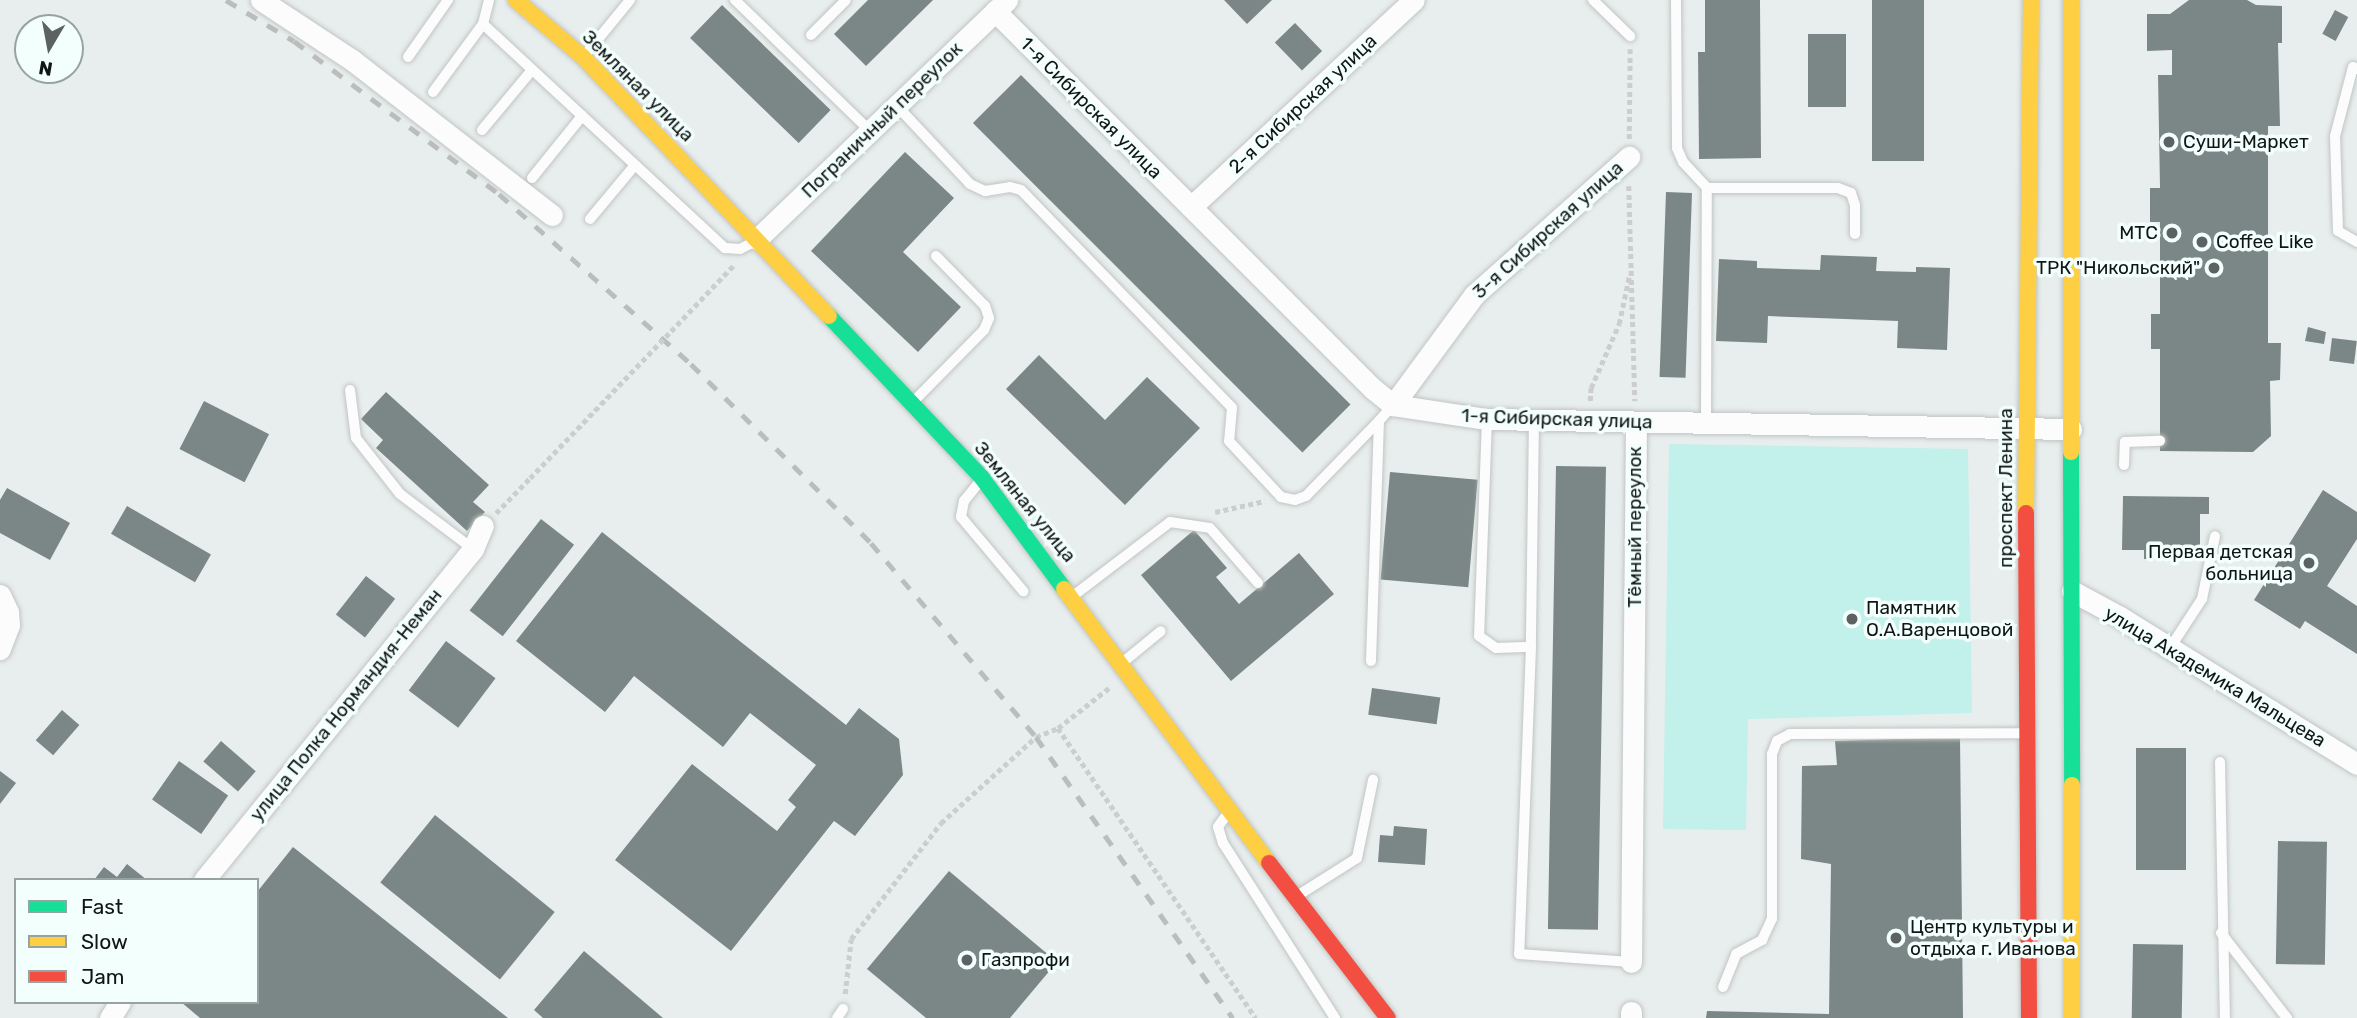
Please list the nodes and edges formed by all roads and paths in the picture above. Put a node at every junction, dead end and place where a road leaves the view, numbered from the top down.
1 (261, 0) edge
2 (448, 0) edge
3 (489, 0) edge
4 (516, 0) edge
5 (630, 0) edge
6 (736, 0) edge
7 (846, 0) edge
8 (1414, 0) edge
9 (1593, 0) edge
10 (1676, 0) edge
11 (2031, 0) edge
12 (2071, 0) edge
13 (1001, 6) edge
14 (483, 24) junction
15 (811, 34) dead end
16 (1630, 36) joint
17 (408, 57) dead end
18 (583, 57) junction
19 (2357, 69) edge
20 (532, 70) junction
21 (433, 92) dead end
22 (898, 107) junction
23 (582, 116) junction
24 (482, 130) dead end
25 (871, 132) junction
26 (1629, 157) junction
27 (635, 165) junction
28 (532, 178) dead end
29 (1707, 188) junction
30 (1191, 207) junction
31 (552, 215) dead end
32 (590, 219) dead end
33 (1855, 234) dead end
34 (757, 240) junction
35 (2357, 242) edge
36 (936, 256) dead end
37 (1631, 269) junction
38 (712, 288) dead end
39 (1591, 388) dead end
40 (349, 390) dead end
41 (911, 404) junction
42 (1386, 413) junction
43 (1487, 419) junction
44 (1534, 420) junction
45 (1636, 423) junction
46 (1706, 424) junction
47 (2026, 428) junction
48 (2071, 429) junction
49 (2160, 441) dead end
50 (2124, 466) dead end
51 (982, 478) junction
52 (1282, 497) junction
53 (1207, 514) dead end
54 (483, 526) joint
55 (2215, 536) dead end
56 (473, 549) junction
57 (1258, 583) dead end
58 (2038, 587) junction
59 (1023, 591) dead end
60 (2072, 591) junction
61 (0, 595) edge
62 (1073, 596) junction
63 (1161, 631) dead end
64 (4, 643) edge
65 (1531, 648) junction
66 (2170, 648) junction
67 (1371, 661) dead end
68 (1122, 663) junction
69 (1115, 683) dead end
70 (1058, 728) junction
71 (2027, 733) junction
72 (2220, 762) dead end
73 (2357, 764) edge
74 (1373, 780) dead end
75 (1229, 811) junction
76 (206, 878) edge
77 (1297, 896) junction
78 (2221, 933) junction
79 (1631, 962) joint
80 (1723, 987) dead end
81 (840, 1014) edge
82 (1256, 1018) edge
83 (1335, 1018) edge
84 (1388, 1018) edge
85 (2029, 1018) edge
86 (2072, 1018) edge
87 (2225, 1018) edge
88 (2287, 1018) edge

1 - 31 street
2 - 17 lane
3 - 14 lane
4 - 18 main road, Земляная улица
5 - 18 lane
6 - 25 lane
7 - 15 lane
8 - 30 street, 2-я Сибирская улица
9 - 16 lane
10 - 29 lane
11 - 47 main road, проспект Ленина
12 - 48 main road
13 - 22 street, Пограничный переулок
13 - 30 street, 1-я Сибирская улица
14 - 20 lane
14 - 21 lane
16 - 26 path, Тёмный переулок
18 - 34 main road, Земляная улица
19 - 35 lane
20 - 23 lane
20 - 24 lane
22 - 25 street, Пограничный переулок
22 - 52 lane
23 - 27 lane
23 - 28 lane
25 - 34 street, Пограничный переулок
26 - 37 path, Тёмный переулок
26 - 42 street, 3-я Сибирская улица
27 - 32 lane
27 - 34 lane
29 - 33 lane
29 - 46 lane
30 - 42 street, 1-я Сибирская улица
34 - 41 main road, Земляная улица
36 - 41 lane
37 - 39 path
37 - 45 path, Тёмный переулок
38 - 54 path, bridge
40 - 56 lane
41 - 51 main road, Земляная улица
42 - 43 street, 1-я Сибирская улица
42 - 52 lane
42 - 67 lane
43 - 44 street, 1-я Сибирская улица
43 - 65 lane
44 - 45 street, 1-я Сибирская улица
44 - 65 lane
45 - 46 street, 1-я Сибирская улица
45 - 79 street, Тёмный переулок
46 - 47 street, 1-я Сибирская улица
47 - 48 street, 1-я Сибирская улица
47 - 58 main road, проспект Ленина
48 - 60 main road
49 - 50 lane
51 - 59 lane
51 - 62 main road, Земляная улица
52 - 53 path
54 - 56 street, улица Полка Нормандия-Неман
55 - 66 lane
56 - 76 street, улица Полка Нормандия-Неман
57 - 62 lane
58 - 60 main road
58 - 71 main road, проспект Ленина
60 - 66 street, улица Академика Мальцева
60 - 86 main road
61 - 64 street
62 - 68 main road, Земляная улица
63 - 68 lane
65 - 79 lane
66 - 73 street, улица Академика Мальцева
68 - 75 main road, Земляная улица
69 - 70 path
70 - 81 path
70 - 82 path
71 - 80 lane
71 - 85 main road, проспект Ленина
72 - 78 lane
74 - 77 lane
75 - 77 main road, Земляная улица
75 - 83 lane
77 - 84 main road, Земляная улица
78 - 87 lane
78 - 88 lane

